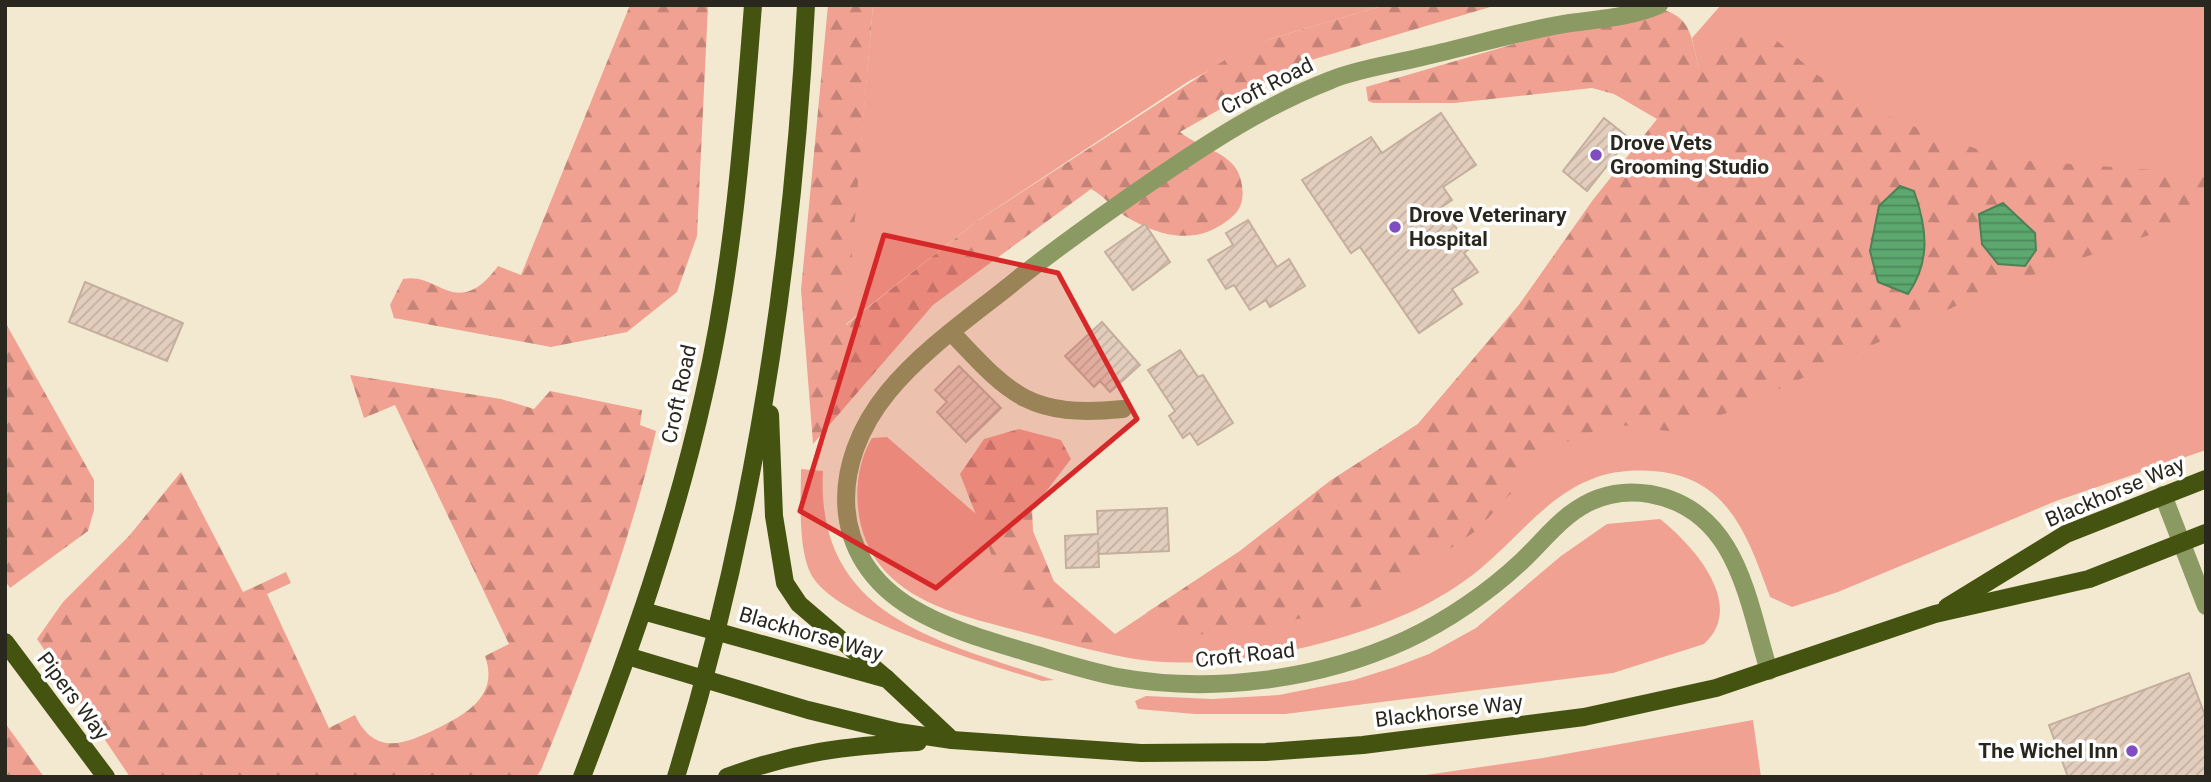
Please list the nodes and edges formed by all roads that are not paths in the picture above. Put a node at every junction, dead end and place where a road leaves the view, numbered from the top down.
1 (753, 5) edge
2 (806, 5) edge
3 (1659, 5) edge
4 (952, 333) junction
5 (768, 378) junction
6 (1123, 409) dead end
7 (2206, 479) edge
8 (2164, 495) junction
9 (2206, 533) edge
10 (2182, 542) junction
11 (2206, 606) edge
12 (643, 611) junction
13 (1936, 614) junction
14 (718, 632) junction
15 (5, 642) edge
16 (627, 656) junction
17 (1769, 671) junction
18 (705, 679) junction
19 (887, 679) junction
20 (953, 740) junction
21 (106, 777) edge
22 (582, 777) edge
23 (676, 777) edge
24 (727, 777) edge

1 - 12 main road, Croft Road
2 - 5 main road
3 - 4 street, Croft Road
4 - 6 street
4 - 17 street, Croft Road
5 - 14 main road
5 - 19 main road
7 - 8 main road, Blackhorse Way
8 - 10 street
8 - 13 main road, Blackhorse Way
9 - 10 main road, Blackhorse Way
10 - 11 street
10 - 13 main road, Blackhorse Way
12 - 14 main road, Blackhorse Way
12 - 16 main road, Croft Road
13 - 17 main road, Blackhorse Way
14 - 18 main road
14 - 19 main road, Blackhorse Way
15 - 21 main road, Pipers Way
16 - 18 main road, Blackhorse Way
16 - 22 main road, Croft Road
17 - 20 main road, Blackhorse Way
18 - 20 main road, Blackhorse Way
18 - 23 main road
19 - 20 main road, Blackhorse Way
20 - 24 main road

